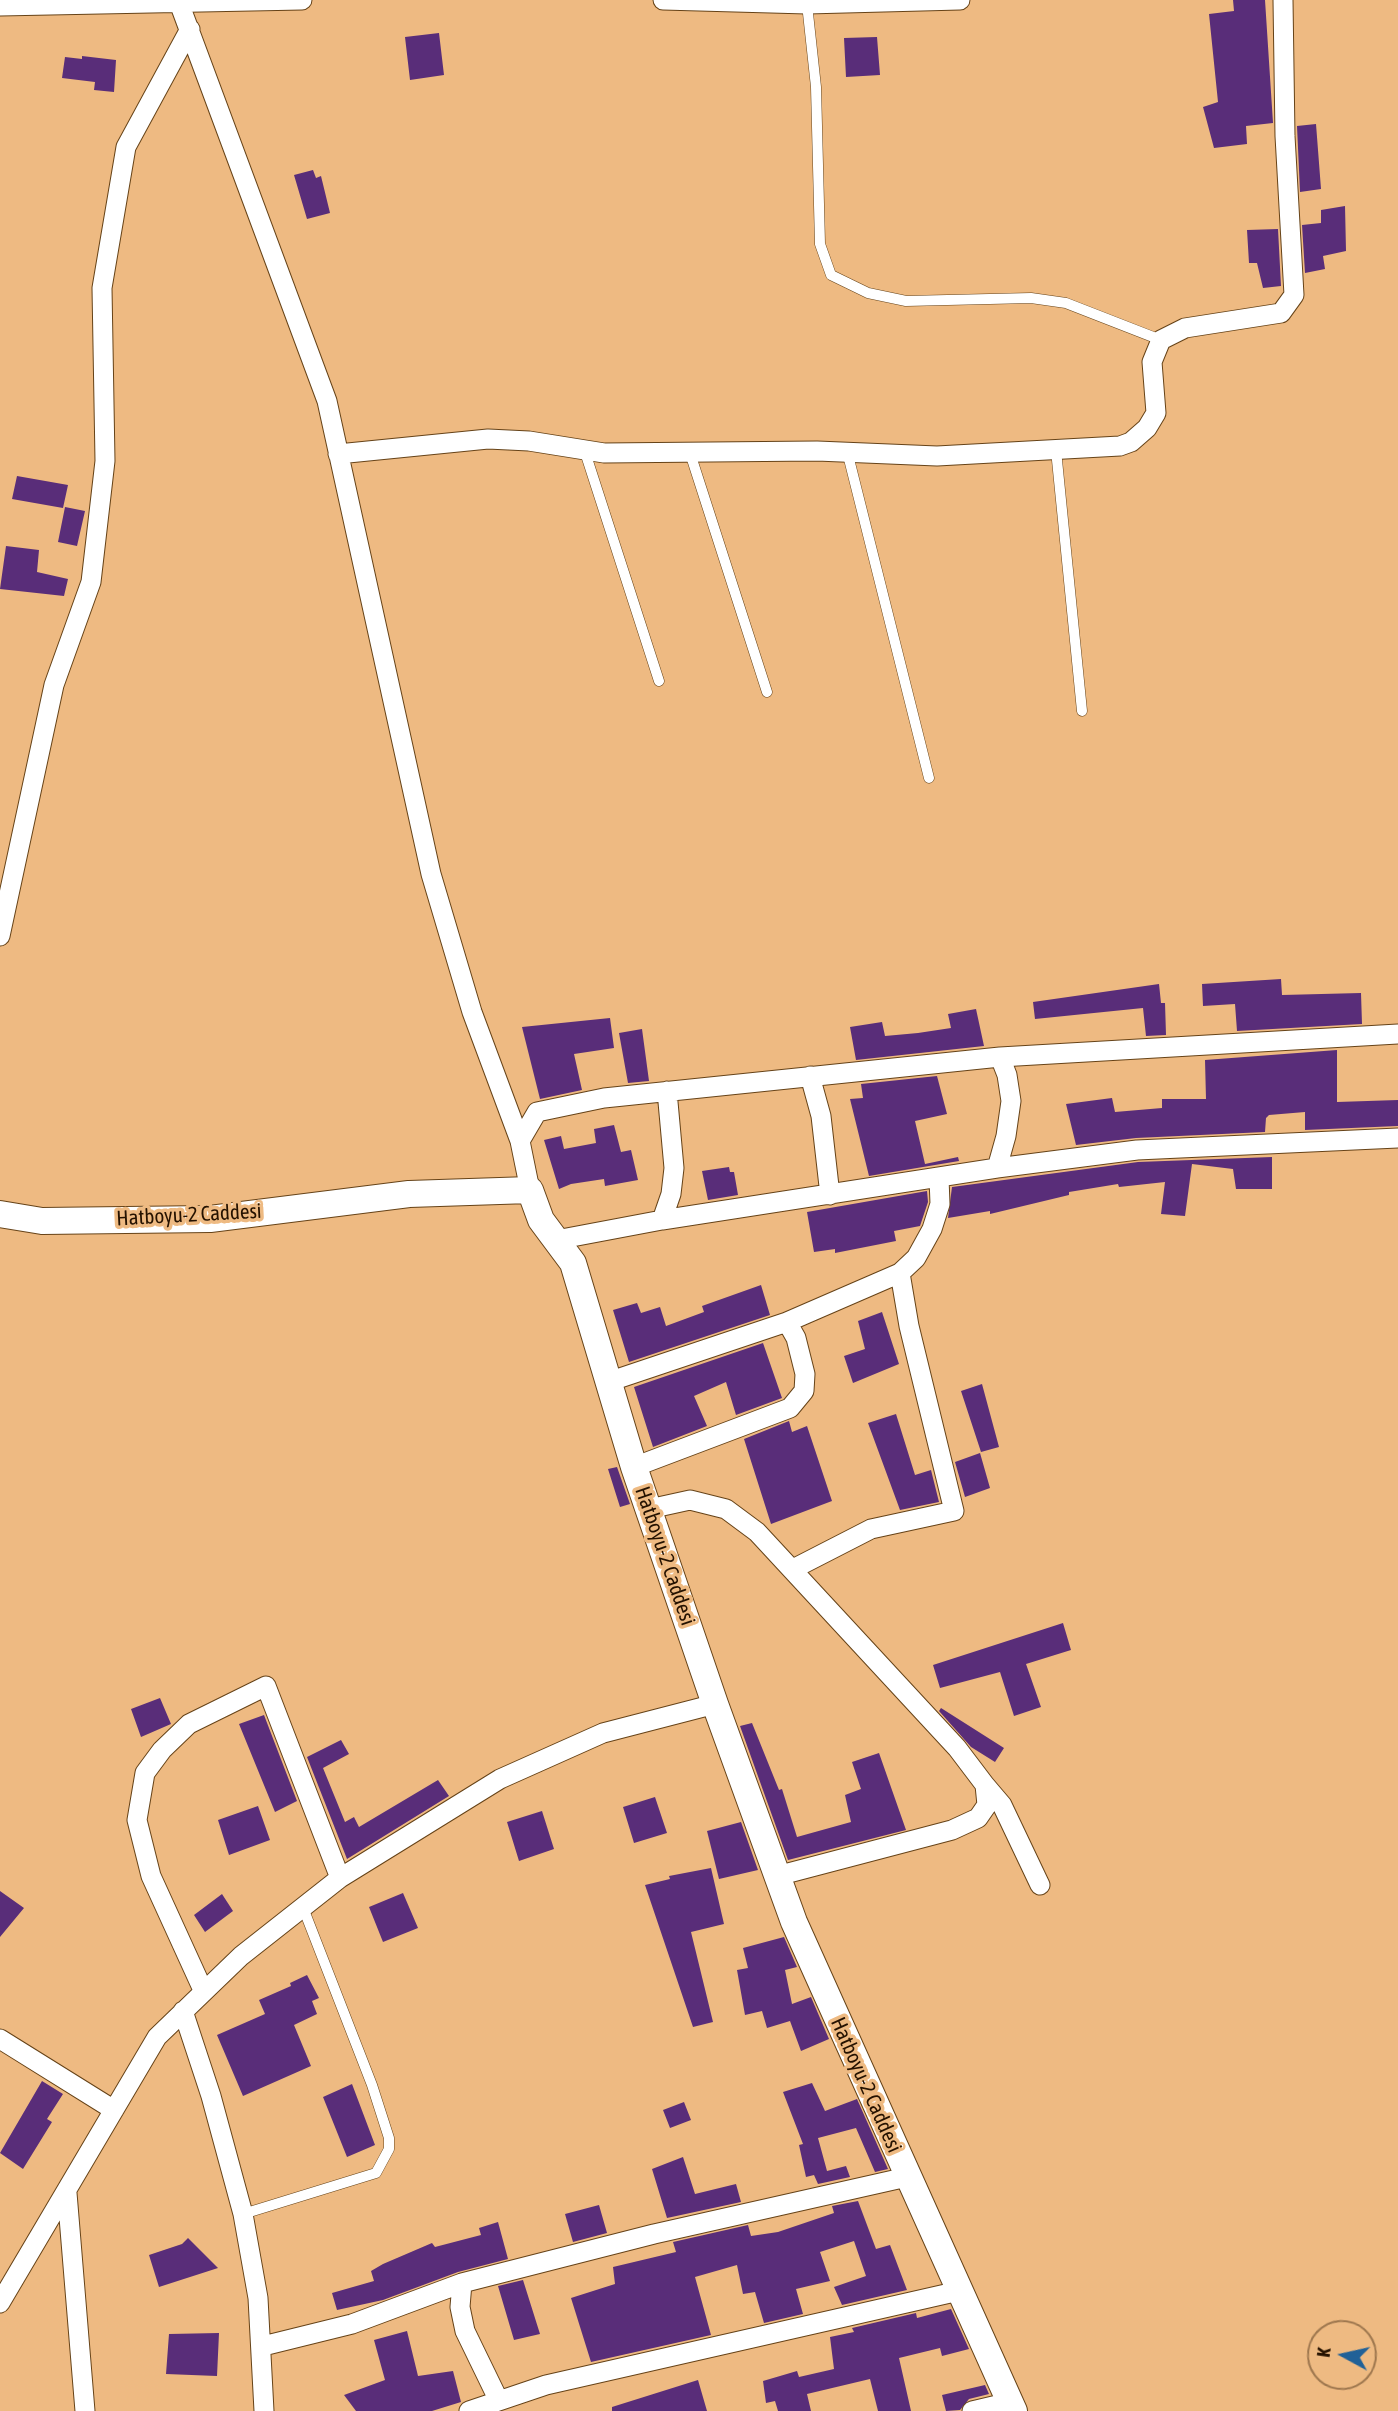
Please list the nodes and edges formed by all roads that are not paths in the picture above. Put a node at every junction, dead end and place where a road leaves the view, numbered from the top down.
1 (302, 0) edge
2 (663, 0) edge
3 (960, 0) edge
4 (1283, 0) edge
5 (179, 2) edge
6 (807, 4) junction
7 (0, 6) edge
8 (190, 29) junction
9 (1161, 340) junction
10 (1056, 450) junction
11 (585, 452) junction
12 (846, 452) junction
13 (690, 453) junction
14 (338, 454) junction
15 (659, 681) dead end
16 (767, 692) dead end
17 (1082, 711) dead end
18 (929, 778) dead end
19 (0, 936) edge
20 (1398, 1034) edge
21 (1000, 1056) junction
22 (810, 1076) junction
23 (667, 1091) junction
24 (1398, 1138) edge
25 (520, 1141) junction
26 (997, 1168) junction
27 (939, 1178) junction
28 (530, 1190) junction
29 (831, 1195) junction
30 (0, 1214) edge
31 (662, 1220) junction
32 (555, 1240) junction
33 (900, 1273) junction
34 (787, 1322) junction
35 (608, 1382) junction
36 (635, 1467) junction
37 (649, 1509) junction
38 (793, 1569) junction
39 (715, 1704) junction
40 (985, 1784) junction
41 (777, 1876) junction
42 (340, 1878) junction
43 (1040, 1885) dead end
44 (302, 1905) junction
45 (203, 1990) junction
46 (183, 2011) junction
47 (0, 2039) edge
48 (114, 2110) junction
49 (907, 2177) junction
50 (67, 2193) junction
51 (243, 2214) junction
52 (462, 2283) junction
53 (959, 2291) junction
54 (0, 2303) edge
55 (263, 2346) junction
56 (498, 2399) junction
57 (1012, 2406) edge
58 (85, 2411) edge
59 (264, 2411) edge
60 (468, 2411) edge
61 (972, 2411) edge

1 - 5 street
2 - 6 street
3 - 6 street
4 - 9 street
5 - 7 street
5 - 8 street
6 - 9 lane
8 - 14 street
8 - 19 street
9 - 10 street
10 - 12 street
10 - 17 lane
11 - 13 street
11 - 14 street
11 - 15 lane
12 - 13 street
12 - 18 lane
13 - 16 lane
14 - 25 street
20 - 21 street
21 - 22 street
21 - 26 street
22 - 23 street
22 - 29 street
23 - 25 street
23 - 31 street
24 - 26 street
25 - 28 street
26 - 27 street
27 - 29 street
27 - 33 street
28 - 30 main road, Hatboyu-2 Caddesi
28 - 32 main road, Hatboyu-2 Caddesi
29 - 31 street
31 - 32 street
32 - 35 main road, Hatboyu-2 Caddesi
33 - 34 street
33 - 38 street
34 - 35 street
34 - 36 street
35 - 36 main road, Hatboyu-2 Caddesi
36 - 37 main road, Hatboyu-2 Caddesi
37 - 38 street
37 - 39 main road, Hatboyu-2 Caddesi
38 - 40 street
39 - 41 main road, Hatboyu-2 Caddesi
39 - 42 street
40 - 41 street
40 - 43 street
41 - 49 main road, Hatboyu-2 Caddesi
42 - 44 street
42 - 45 street
44 - 45 street
44 - 51 lane
45 - 46 street
46 - 48 street
46 - 51 street
47 - 48 street
48 - 50 street
49 - 52 street
49 - 53 main road, Hatboyu-2 Caddesi
50 - 54 street
50 - 58 street
51 - 55 street
52 - 55 street
52 - 56 street
53 - 56 street
53 - 57 main road, Hatboyu-2 Caddesi
55 - 59 street
56 - 60 street
57 - 61 street

